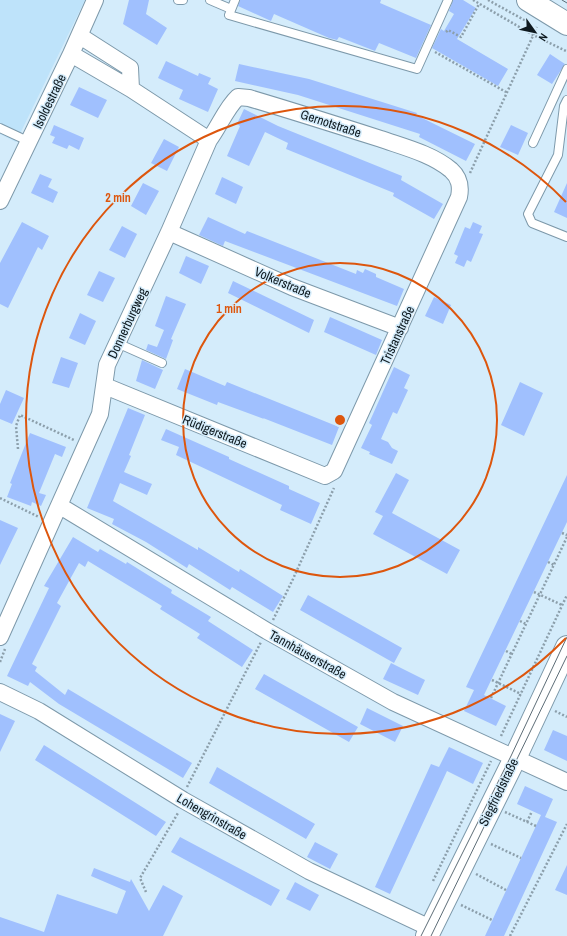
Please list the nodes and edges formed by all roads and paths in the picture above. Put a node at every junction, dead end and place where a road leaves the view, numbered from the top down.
1 (95, 0) edge
2 (178, 0) edge
3 (183, 0) edge
4 (210, 0) edge
5 (235, 0) edge
6 (448, 0) edge
7 (473, 0) edge
8 (528, 0) edge
9 (480, 4) junction
10 (231, 9) junction
11 (567, 24) edge
12 (537, 27) dead end
13 (444, 35) dead end
14 (533, 35) junction
15 (80, 36) junction
16 (438, 46) dead end
17 (566, 51) dead end
18 (72, 54) junction
19 (567, 69) edge
20 (131, 89) junction
21 (506, 92) junction
22 (567, 100) edge
23 (0, 128) edge
24 (209, 140) junction
25 (30, 142) junction
26 (533, 143) dead end
27 (464, 183) junction
28 (0, 200) edge
29 (169, 232) junction
30 (567, 237) edge
31 (400, 328) junction
32 (117, 343) junction
33 (162, 364) dead end
34 (105, 386) junction
35 (87, 445) junction
36 (18, 449) dead end
37 (330, 482) junction
38 (0, 498) edge
39 (60, 506) junction
40 (42, 518) dead end
41 (562, 533) dead end
42 (567, 536) edge
43 (548, 562) dead end
44 (554, 565) junction
45 (534, 592) dead end
46 (540, 594) junction
47 (567, 595) edge
48 (562, 605) junction
49 (520, 621) dead end
50 (270, 624) dead end
51 (526, 624) junction
52 (0, 637) edge
53 (264, 637) dead end
54 (567, 646) edge
55 (506, 651) dead end
56 (512, 654) junction
57 (492, 680) dead end
58 (498, 683) junction
59 (0, 692) edge
60 (521, 694) junction
61 (490, 698) dead end
62 (552, 710) dead end
63 (567, 717) edge
64 (497, 745) junction
65 (515, 758) junction
66 (567, 782) edge
67 (184, 793) dead end
68 (181, 808) dead end
69 (501, 810) dead end
70 (532, 811) dead end
71 (527, 822) junction
72 (567, 824) edge
73 (536, 826) dead end
74 (489, 842) dead end
75 (521, 858) dead end
76 (471, 872) dead end
77 (432, 884) dead end
78 (506, 890) dead end
79 (146, 892) dead end
80 (456, 902) dead end
81 (492, 920) dead end
82 (429, 932) edge
83 (510, 936) edge

1 - 15 street, Isoldestraße
2 - 3 lane
4 - 10 lane
5 - 10 lane
6 - 10 lane
7 - 9 path
8 - 11 street
9 - 13 path
9 - 14 path
12 - 14 path
14 - 17 path
14 - 21 path
15 - 18 street, Isoldestraße
15 - 20 street
16 - 21 path
18 - 20 street
18 - 25 street, Isoldestraße
19 - 26 lane
20 - 24 street
21 - 27 path
22 - 30 lane
23 - 25 lane
24 - 27 street, Gernotstraße
24 - 29 street, Donnerburgweg
25 - 28 street, Isoldestraße
27 - 31 street, Tristanstraße
29 - 31 street, Volkerstraße
29 - 32 street, Donnerburgweg
31 - 37 street, Tristanstraße
32 - 33 lane
32 - 34 street, Donnerburgweg
34 - 35 street, Donnerburgweg
34 - 37 street, Rüdigerstraße
35 - 36 path
35 - 39 street, Donnerburgweg
37 - 50 path
38 - 40 path
39 - 52 street, Donnerburgweg
39 - 64 street, Tannhäuserstraße
41 - 42 path
42 - 44 path
43 - 44 path
44 - 46 path
45 - 46 path
46 - 48 path
46 - 51 path
47 - 48 path
48 - 60 path
49 - 51 path
51 - 56 path
53 - 67 path
54 - 65 street, Siegfriedstraße
55 - 56 path
56 - 58 path
57 - 58 path
58 - 60 path
58 - 61 path
59 - 82 street, Lohengrinstraße
60 - 64 path
62 - 63 path
64 - 65 street, Tannhäuserstraße
64 - 77 path
65 - 66 street, Tannhäuserstraße
65 - 82 street, Siegfriedstraße
68 - 79 path
69 - 71 path
70 - 71 path
71 - 73 path
72 - 83 path
74 - 75 path
76 - 78 path
80 - 81 path

